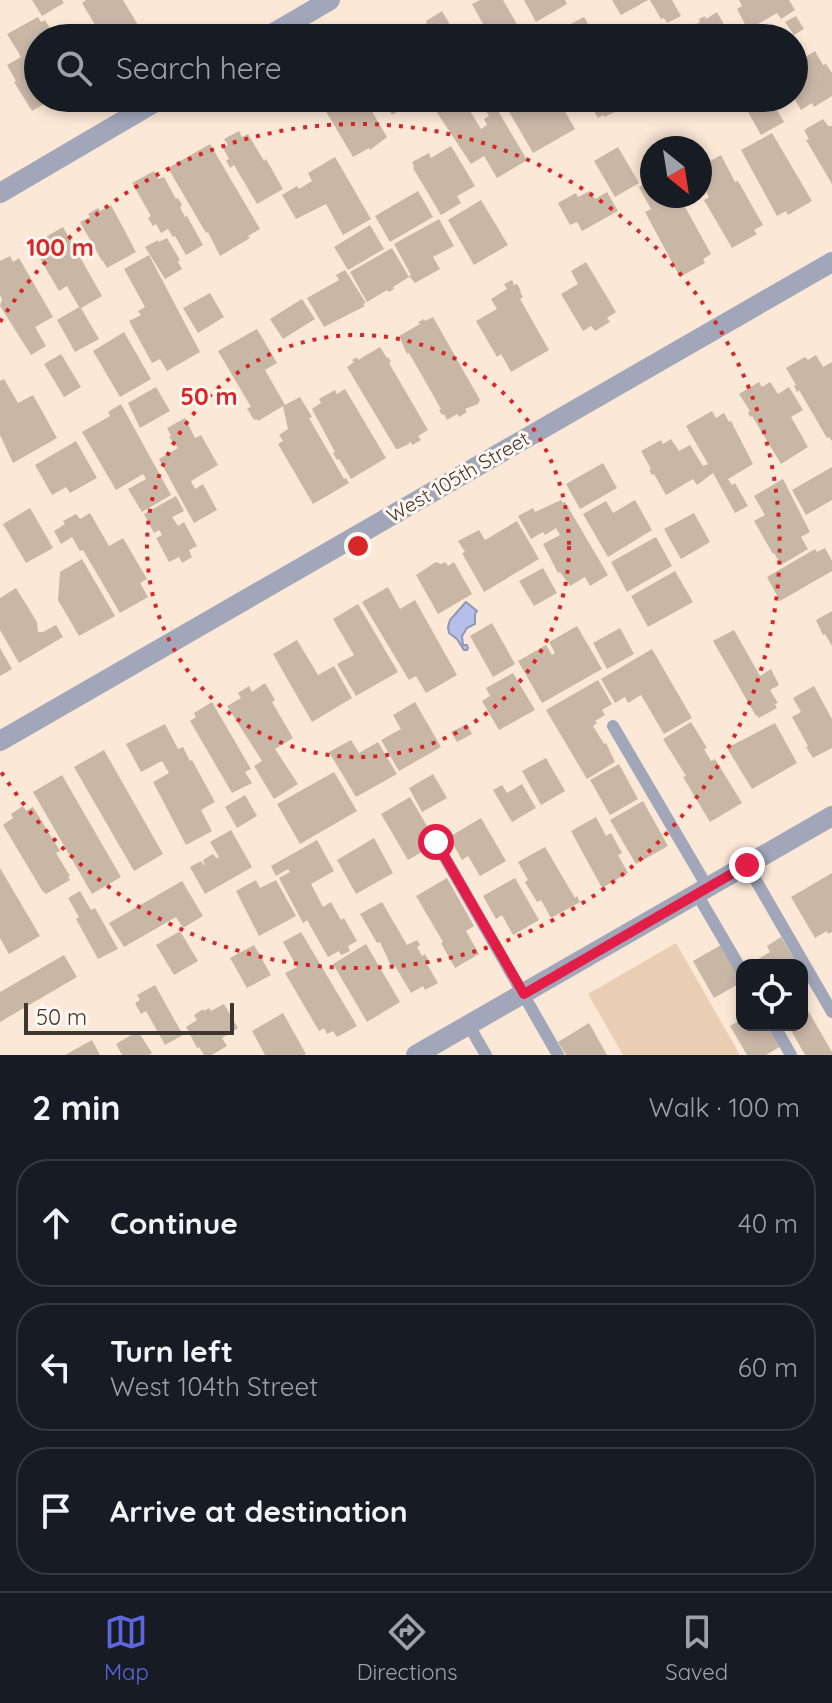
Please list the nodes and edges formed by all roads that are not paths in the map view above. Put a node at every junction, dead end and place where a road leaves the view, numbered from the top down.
1 (330, 0) edge
2 (289, 24) edge
3 (138, 112) edge
4 (0, 193) edge
5 (832, 262) edge
6 (613, 726) dead end
7 (0, 741) edge
8 (832, 816) edge
9 (436, 842) dead end
10 (747, 865) junction
11 (702, 891) junction
12 (736, 959) edge
13 (524, 994) junction
14 (832, 1012) edge
15 (468, 1024) junction
16 (777, 1031) edge
17 (416, 1055) edge
18 (486, 1055) edge
19 (558, 1055) edge
20 (791, 1055) edge

1 - 2 street
3 - 4 street
5 - 7 street, West 105th Street
6 - 11 lane
8 - 10 street
9 - 13 lane
10 - 11 street
10 - 14 lane
11 - 12 lane
11 - 13 street
13 - 15 street
13 - 19 lane
15 - 17 street
15 - 18 lane
16 - 20 lane

